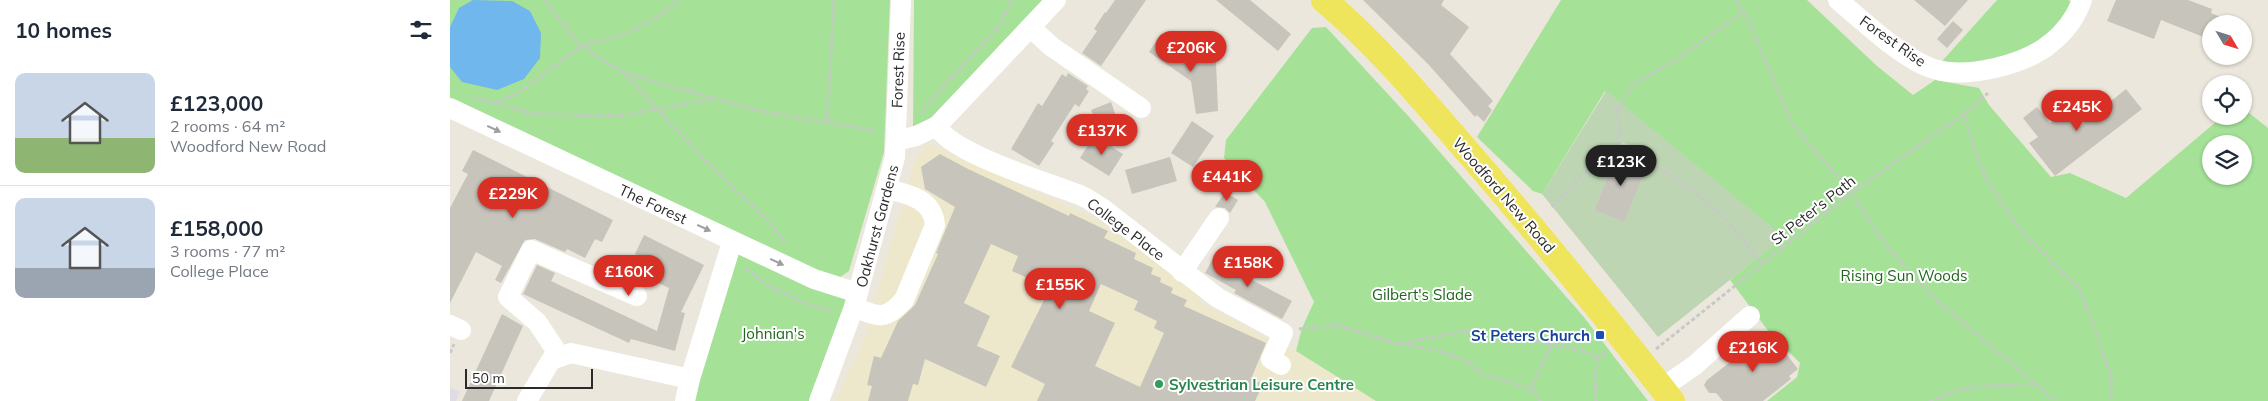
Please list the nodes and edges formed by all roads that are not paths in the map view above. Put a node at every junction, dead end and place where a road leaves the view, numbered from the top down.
1 (901, 0) edge
2 (1056, 0) edge
3 (1324, 0) edge
4 (1838, 0) edge
5 (2081, 3) edge
6 (1031, 28) junction
7 (459, 104) edge
8 (1141, 108) dead end
9 (937, 126) junction
10 (896, 138) junction
11 (887, 189) junction
12 (1220, 218) dead end
13 (731, 247) junction
14 (1182, 272) junction
15 (637, 296) dead end
16 (855, 303) junction
17 (1750, 316) dead end
18 (559, 355) junction
19 (1281, 365) dead end
20 (690, 379) junction
21 (1667, 395) edge
22 (527, 401) edge
23 (685, 401) edge
24 (819, 401) edge

1 - 10 street, Forest Rise
2 - 6 street
3 - 21 main road, Woodford New Road
4 - 5 street, Forest Rise
6 - 8 street
6 - 9 street
7 -> 13 street, The Forest
9 - 10 street
9 - 14 street, College Place
10 - 11 street, Oakhurst Gardens
11 - 16 street, Oakhurst Gardens
11 - 16 street, The Forest
12 - 14 street
13 -> 16 street, The Forest
13 - 20 street
14 - 19 street, College Place
15 - 18 street
16 - 24 street, Oakhurst Gardens
17 - 21 street
18 - 20 street
18 - 22 street
20 - 23 street

